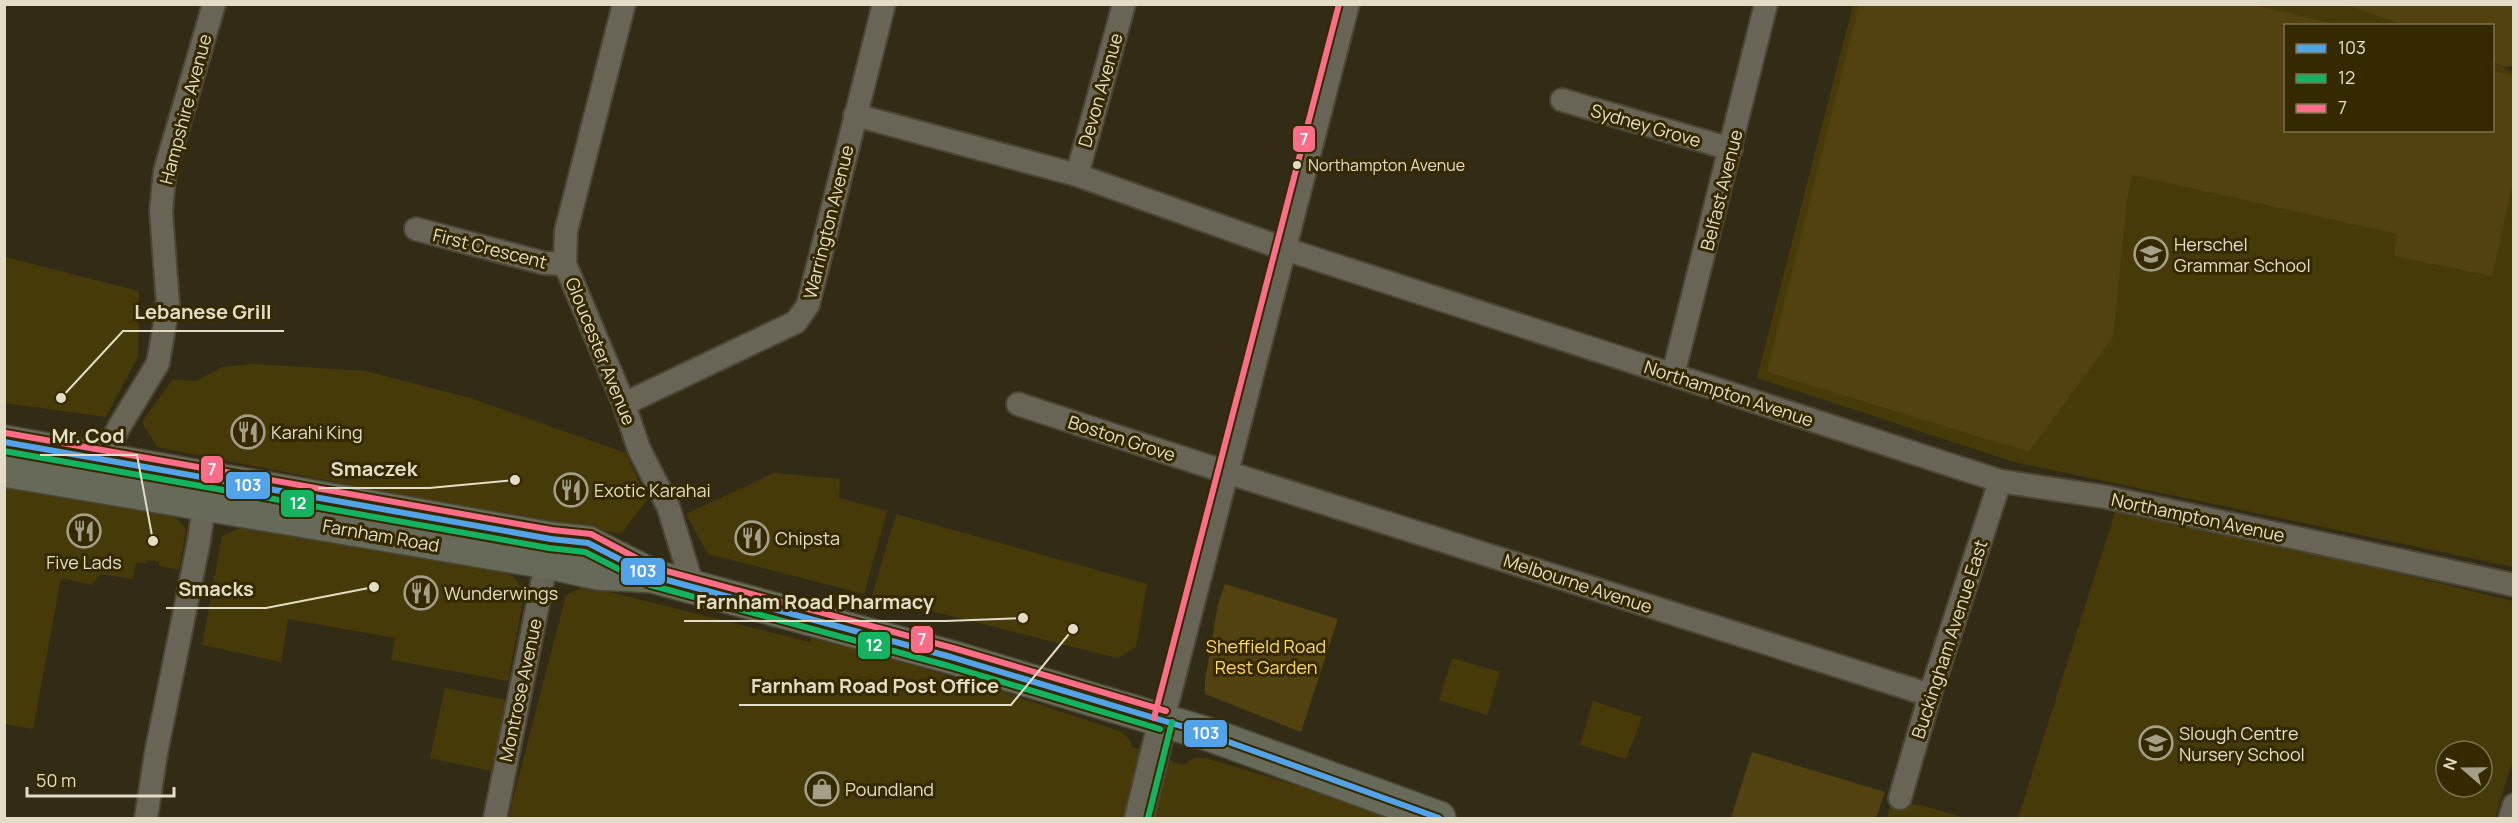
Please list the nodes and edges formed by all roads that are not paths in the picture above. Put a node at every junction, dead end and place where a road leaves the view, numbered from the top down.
1 (214, 4) edge
2 (624, 4) edge
3 (884, 4) edge
4 (1124, 4) edge
5 (1348, 4) edge
6 (1766, 4) edge
7 (1562, 100) dead end
8 (855, 115) junction
9 (1731, 149) junction
10 (1077, 175) junction
11 (416, 229) dead end
12 (1285, 249) junction
13 (565, 264) junction
14 (1673, 375) junction
15 (624, 404) junction
16 (1018, 404) dead end
17 (4, 442) edge
18 (4, 470) edge
19 (1226, 472) junction
20 (102, 473) junction
21 (2000, 481) junction
22 (206, 491) junction
23 (549, 550) junction
24 (2514, 585) edge
25 (693, 587) junction
26 (1930, 695) junction
27 (1163, 720) junction
28 (1900, 798) dead end
29 (2514, 806) edge
30 (146, 819) edge
31 (495, 819) edge
32 (1139, 819) edge
33 (1439, 819) edge
34 (2510, 819) edge

1 - 20 street, Hampshire Avenue
2 - 13 street, Gloucester Avenue
3 - 8 street, Warrington Avenue
4 - 10 street, Devon Avenue
5 - 12 street
6 - 9 street, Belfast Avenue
7 - 9 street, Sydney Grove
8 - 10 street, Northampton Avenue
8 - 15 street, Warrington Avenue
9 - 14 street, Belfast Avenue
10 - 12 street, Northampton Avenue
11 - 13 street, First Crescent
12 - 14 street, Northampton Avenue
12 - 19 street
13 - 15 street, Gloucester Avenue
14 - 21 street, Northampton Avenue
15 - 25 street, Gloucester Avenue
16 - 19 street, Boston Grove
17 - 20 main road, Farnham Road
18 - 20 main road, Farnham Road
19 - 26 street, Melbourne Avenue
19 - 27 street
20 - 22 main road, Farnham Road
21 - 24 street, Northampton Avenue
21 - 26 street, Buckingham Avenue East
22 - 23 main road, Farnham Road
22 - 30 street
23 - 25 main road, Farnham Road
23 - 31 street, Montrose Avenue
25 - 27 main road, Farnham Road
26 - 28 street, Buckingham Avenue East
27 - 32 street
27 - 33 main road, Farnham Road
29 - 34 street

